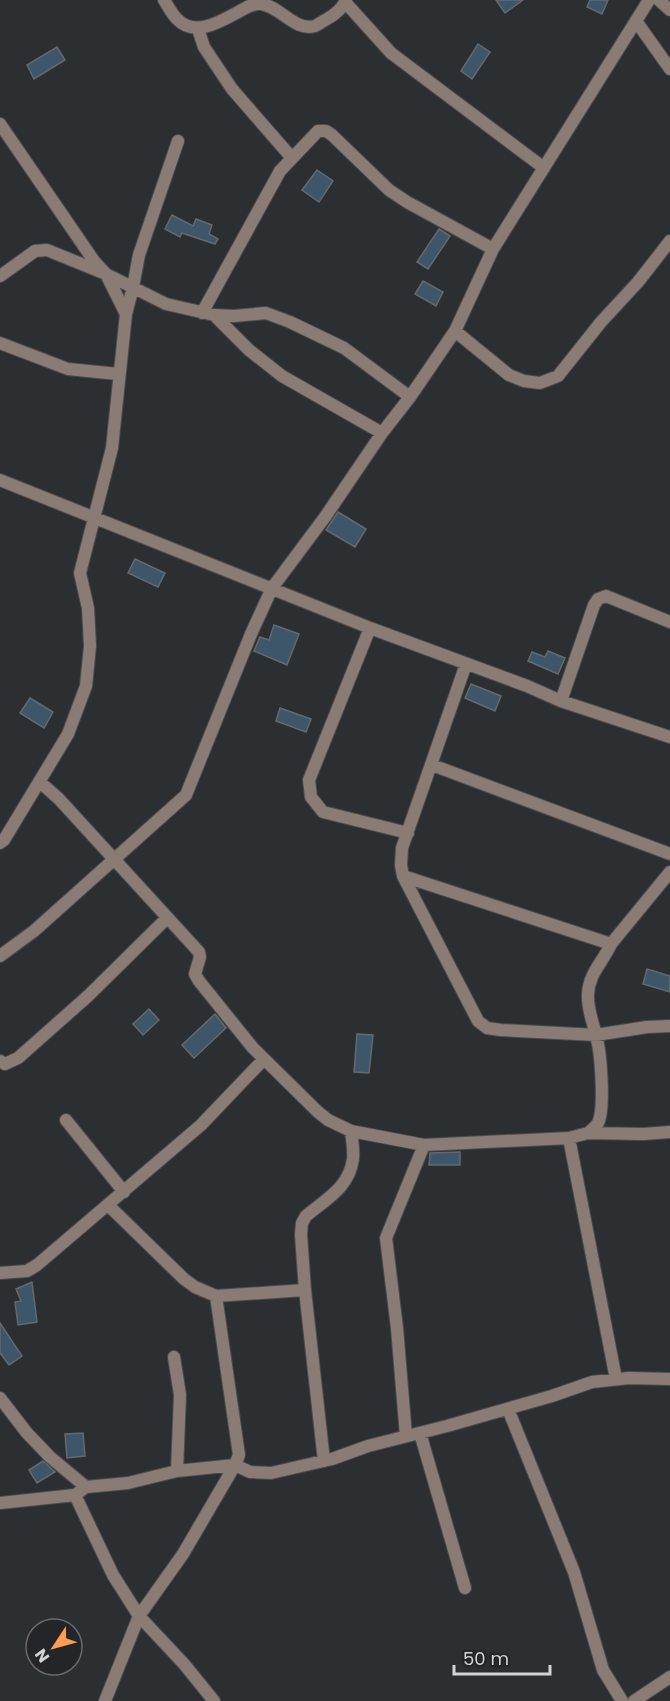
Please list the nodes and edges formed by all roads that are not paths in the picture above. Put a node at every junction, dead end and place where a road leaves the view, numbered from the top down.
1 (164, 0) edge
2 (649, 0) edge
3 (659, 0) edge
4 (346, 1) edge
5 (261, 2) edge
6 (670, 10) edge
7 (636, 21) junction
8 (198, 29) junction
9 (670, 69) edge
10 (0, 124) edge
11 (178, 141) dead end
12 (292, 158) junction
13 (544, 168) junction
14 (670, 241) edge
15 (493, 249) junction
16 (106, 274) junction
17 (0, 276) edge
18 (133, 287) junction
19 (126, 314) junction
20 (208, 314) junction
21 (455, 331) junction
22 (0, 343) edge
23 (118, 374) junction
24 (410, 397) junction
25 (382, 433) junction
26 (0, 480) edge
27 (93, 518) junction
28 (272, 588) junction
29 (670, 622) edge
30 (370, 628) junction
31 (466, 664) junction
32 (561, 701) junction
33 (670, 737) edge
34 (432, 765) junction
35 (40, 782) junction
36 (408, 832) junction
37 (0, 843) edge
38 (670, 854) edge
39 (113, 859) junction
40 (670, 872) edge
41 (403, 876) junction
42 (167, 918) junction
43 (611, 944) junction
44 (0, 956) edge
45 (670, 1026) edge
46 (596, 1035) junction
47 (264, 1059) junction
48 (0, 1061) edge
49 (66, 1120) dead end
50 (351, 1131) junction
51 (670, 1132) edge
52 (588, 1133) junction
53 (569, 1138) junction
54 (424, 1145) junction
55 (124, 1192) junction
56 (108, 1205) junction
57 (0, 1273) edge
58 (305, 1290) junction
59 (216, 1296) junction
60 (174, 1357) dead end
61 (616, 1379) junction
62 (670, 1379) edge
63 (0, 1398) edge
64 (508, 1408) junction
65 (420, 1433) junction
66 (406, 1436) junction
67 (324, 1461) junction
68 (235, 1465) junction
69 (177, 1470) junction
70 (86, 1487) junction
71 (75, 1495) junction
72 (0, 1503) edge
73 (465, 1588) dead end
74 (140, 1616) junction
75 (670, 1677) edge
76 (105, 1701) edge
77 (214, 1701) edge
78 (622, 1701) edge
79 (634, 1701) edge

1 - 8 street
2 - 7 street
3 - 6 street
4 - 5 street
4 - 13 street
5 - 8 street
7 - 9 street
7 - 13 street
8 - 12 street
10 - 16 street
11 - 18 street
12 - 15 street
12 - 20 street
13 - 15 street
14 - 21 street
15 - 21 street
16 - 17 street
16 - 18 street
16 - 19 street
18 - 19 street
18 - 20 street
19 - 23 street
20 - 24 street
20 - 25 street
21 - 24 street
22 - 23 street
23 - 27 street
24 - 25 street
25 - 28 street
26 - 27 street
27 - 28 street
27 - 35 street
28 - 30 street
28 - 39 street
29 - 32 street
30 - 31 street
30 - 36 street
31 - 32 street
31 - 34 street
32 - 33 street
34 - 36 street
34 - 38 street
35 - 37 street
35 - 39 street
36 - 41 street
39 - 42 street
39 - 44 street
40 - 43 street
41 - 43 street
41 - 46 street
42 - 47 street
42 - 48 street
43 - 46 street
45 - 46 street
46 - 52 street
47 - 50 street
47 - 55 street
49 - 55 street
50 - 54 street
50 - 58 street
51 - 52 street
52 - 53 street
53 - 54 street
53 - 61 street
54 - 66 street
55 - 56 street
56 - 57 street
56 - 59 street
58 - 59 street
58 - 67 street
59 - 68 street
60 - 69 street
61 - 62 street
61 - 64 street
63 - 70 street
64 - 65 street
64 - 78 street
65 - 66 street
65 - 73 street
66 - 67 street
67 - 68 street
68 - 69 street
68 - 74 street
69 - 70 street
70 - 71 street
71 - 72 street
71 - 74 street
74 - 76 street
74 - 77 street
75 - 79 street

